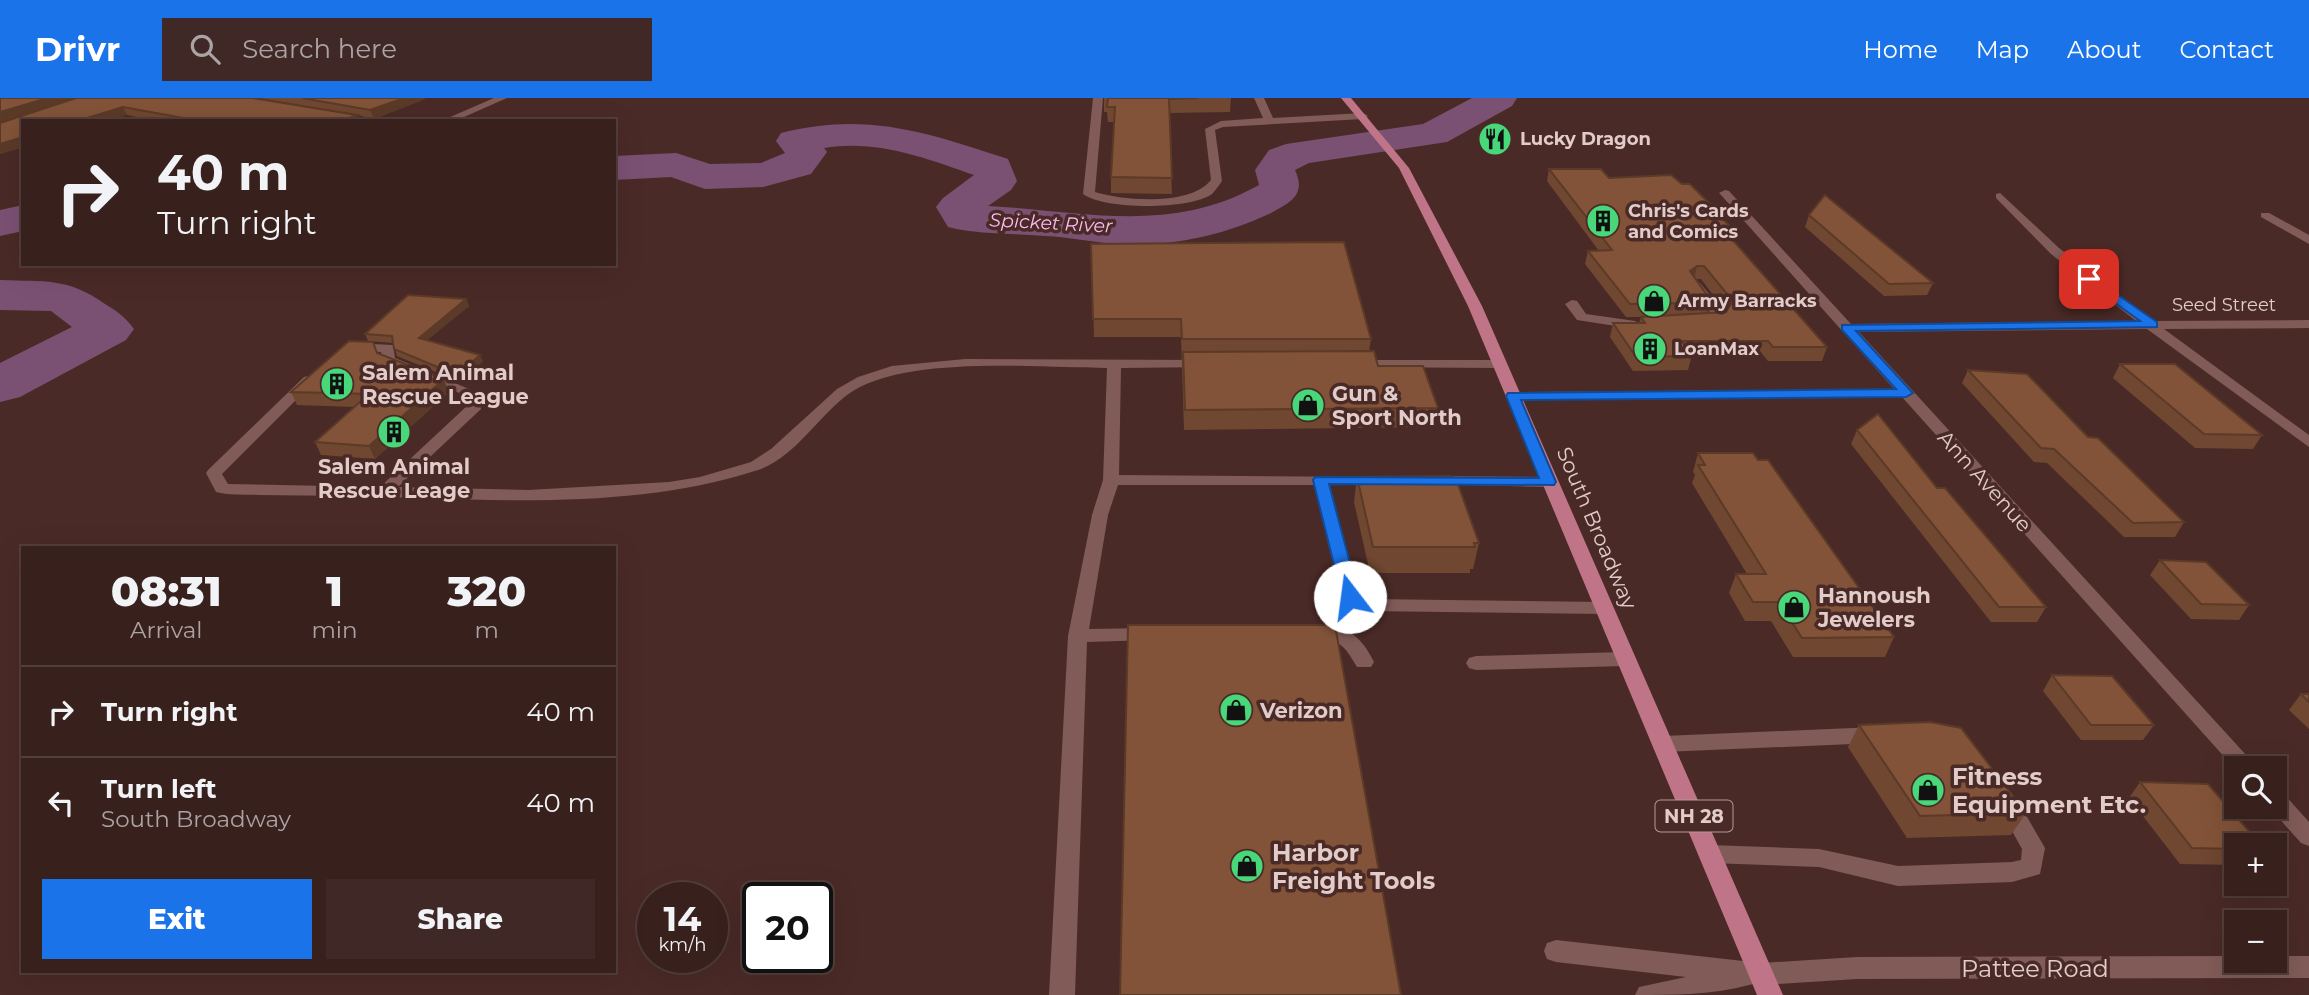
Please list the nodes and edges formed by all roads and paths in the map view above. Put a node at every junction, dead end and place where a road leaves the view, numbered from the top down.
1 (502, 98) edge
2 (1098, 98) edge
3 (1259, 98) edge
4 (1346, 98) edge
5 (330, 115) edge
6 (1363, 116) junction
7 (355, 119) edge
8 (451, 119) edge
9 (1269, 121) junction
10 (1725, 192) dead end
11 (2000, 196) dead end
12 (2265, 215) dead end
13 (2309, 240) edge
14 (1695, 285) edge
15 (1572, 304) dead end
16 (1690, 323) edge
17 (1651, 324) edge
18 (2153, 324) junction
19 (2309, 324) edge
20 (1846, 328) junction
21 (338, 351) edge
22 (1114, 363) junction
23 (1224, 364) edge
24 (1334, 364) edge
25 (1499, 364) junction
26 (319, 370) edge
27 (1906, 393) junction
28 (1512, 396) junction
29 (2309, 442) edge
30 (1111, 480) junction
31 (1321, 480) junction
32 (1389, 480) edge
33 (1417, 481) edge
34 (1549, 482) junction
35 (384, 492) junction
36 (1602, 608) junction
37 (1294, 631) edge
38 (1173, 633) edge
39 (1078, 636) junction
40 (1625, 659) junction
41 (1364, 662) dead end
42 (1476, 663) dead end
43 (1904, 733) edge
44 (1663, 744) junction
45 (2236, 756) edge
46 (1996, 786) edge
47 (2287, 812) edge
48 (2309, 837) edge
49 (1710, 854) junction
50 (1556, 951) dead end
51 (2309, 967) edge
52 (1766, 985) edge
53 (1062, 995) edge
54 (1648, 995) edge

1 - 8 street
2 - 9 street
3 - 9 street
4 - 6 main road, South Broadway / NH 28
5 - 7 street
6 - 9 street
6 - 25 main road, South Broadway / NH 28
10 - 20 street, Ann Avenue
11 - 18 street
12 - 13 street
14 - 16 street
15 - 17 street
18 - 19 street, Seed Street
18 - 20 street, Seed Street
18 - 29 street
20 - 27 street, Ann Avenue
21 - 35 street
22 - 23 street
22 - 30 street
22 - 35 street
24 - 25 street
25 - 28 main road, South Broadway / NH 28
26 - 35 street
27 - 28 street
27 - 45 street, Ann Avenue
28 - 34 main road, South Broadway / NH 28
30 - 31 street
30 - 39 street
31 - 32 street
31 - 36 street
33 - 34 street
34 - 36 main road, South Broadway / NH 28
36 - 40 main road, South Broadway / NH 28
37 - 41 street
38 - 39 street
39 - 53 street
40 - 42 street
40 - 44 main road, South Broadway / NH 28
43 - 44 street
44 - 49 main road, South Broadway / NH 28
46 - 49 street
47 - 48 street
49 - 52 main road, South Broadway / NH 28
50 - 52 street
51 - 52 street, Pattee Road
52 - 54 street

